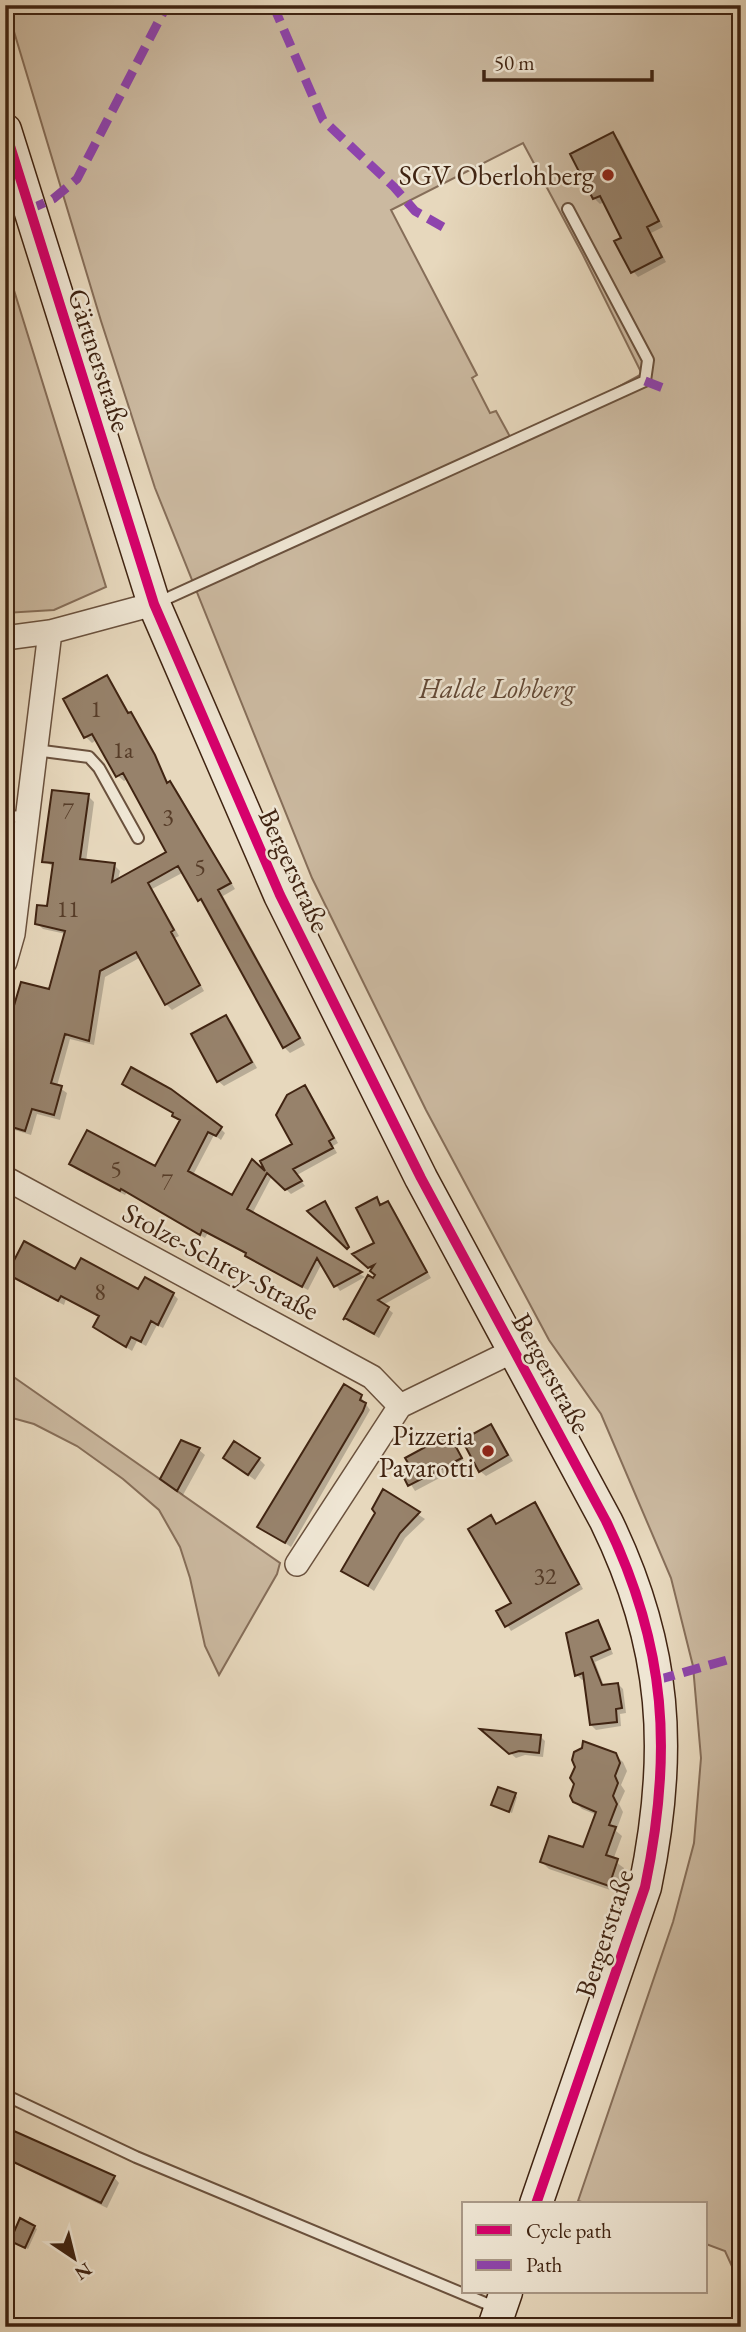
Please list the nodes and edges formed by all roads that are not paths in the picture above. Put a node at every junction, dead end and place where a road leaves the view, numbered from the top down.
1 (5, 130) edge
2 (568, 209) dead end
3 (154, 604) junction
4 (50, 632) junction
5 (5, 639) edge
6 (35, 750) junction
7 (16, 817) edge
8 (138, 838) dead end
9 (5, 962) edge
10 (5, 1178) edge
11 (513, 1351) junction
12 (400, 1406) junction
13 (297, 1564) dead end
14 (5, 2095) edge
15 (537, 2202) edge
16 (462, 2293) edge
17 (464, 2294) edge
18 (500, 2309) edge

1 - 3 main road, Gärtnerstraße
2 - 3 lane
3 - 4 street
3 - 11 main road, Bergerstraße
4 - 5 street
4 - 6 street
6 - 7 street
6 - 8 lane
7 - 9 street
10 - 12 street, Stolze-Schrey-Straße
11 - 12 street
11 - 15 main road, Bergerstraße
12 - 13 street
14 - 16 lane
17 - 18 lane

